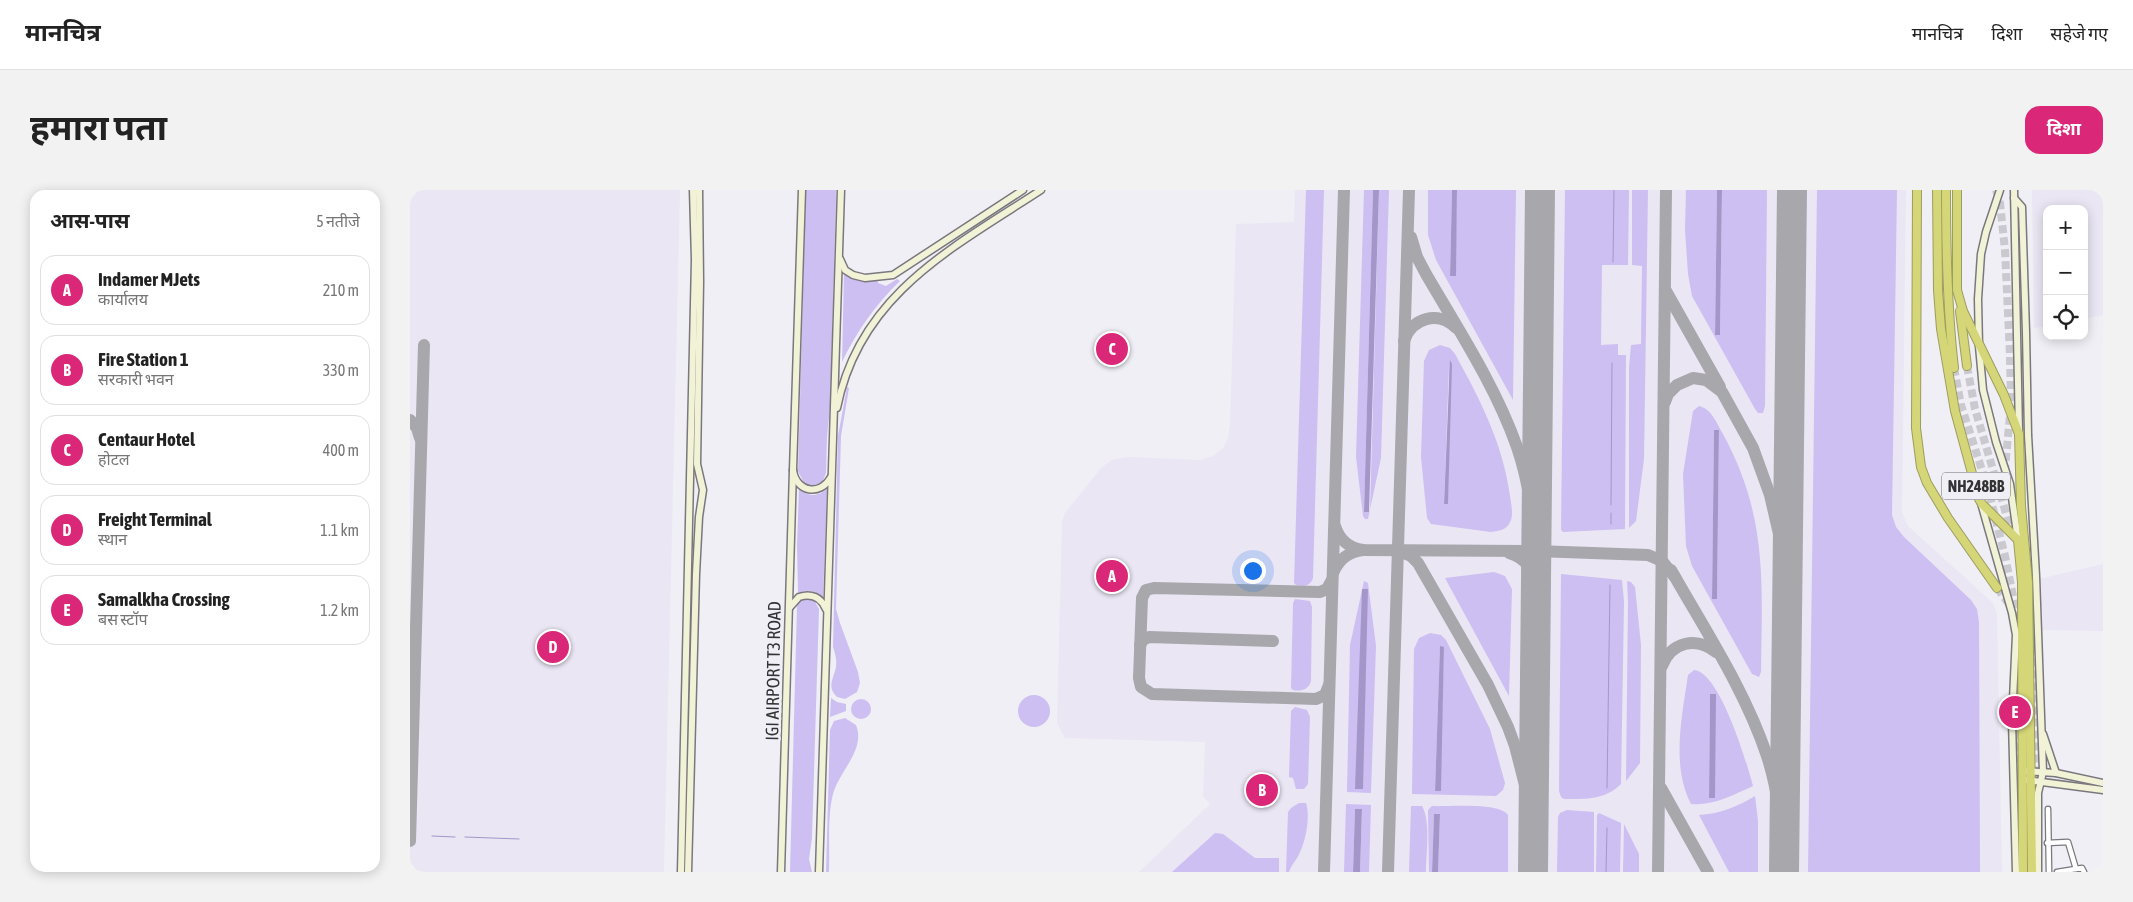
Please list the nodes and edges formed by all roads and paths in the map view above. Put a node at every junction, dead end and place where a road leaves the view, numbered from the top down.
1 (693, 190) edge
2 (699, 190) edge
3 (802, 190) edge
4 (841, 190) edge
5 (1023, 190) edge
6 (1041, 190) edge
7 (1917, 190) edge
8 (1937, 190) edge
9 (1946, 190) edge
10 (1957, 190) edge
11 (2000, 190) edge
12 (2014, 190) edge
13 (2014, 198) junction
14 (839, 256) junction
15 (1957, 290) junction
16 (1979, 346) junction
17 (2027, 360) junction
18 (2017, 361) junction
19 (1967, 366) tunnel mouth
20 (1954, 368) tunnel mouth
21 (833, 428) junction
22 (2019, 434) junction
23 (793, 470) junction
24 (832, 471) junction
25 (698, 473) junction
26 (1980, 501) junction
27 (690, 503) junction
28 (2018, 540) junction
29 (1997, 588) tunnel mouth
30 (789, 614) junction
31 (827, 615) junction
32 (2040, 720) junction
33 (2022, 771) junction
34 (2032, 771) junction
35 (2043, 772) junction
36 (2056, 773) junction
37 (2022, 780) junction
38 (2032, 781) junction
39 (2041, 781) junction
40 (2103, 783) edge
41 (2103, 790) edge
42 (2048, 809) dead end
43 (2047, 843) junction
44 (2076, 869) junction
45 (681, 872) edge
46 (688, 872) edge
47 (781, 872) edge
48 (819, 872) edge
49 (2016, 872) edge
50 (2023, 872) edge
51 (2032, 872) edge
52 (2038, 872) edge
53 (2049, 872) edge
54 (2057, 872) edge
55 (2084, 872) edge

1 - 27 main road
2 - 25 main road
3 - 23 main road, IGI AIRPORT T3 ROAD
4 - 14 main road
5 - 14 main road
6 - 21 main road
7 - 29 highway
8 - 26 highway, NH248BB
9 - 20 highway
10 - 15 highway
11 - 16 main road
12 - 13 main road
13 - 17 main road
13 - 18 main road
14 - 21 main road
15 - 16 highway
15 - 19 highway
16 - 22 highway
16 - 28 main road
17 - 18 main road
17 - 32 main road
18 - 22 main road
21 - 24 main road
22 - 34 highway, NH248BB
23 - 24 main road
23 - 30 main road, IGI AIRPORT T3 ROAD
24 - 31 main road
25 - 27 main road
25 - 46 main road
26 - 28 highway, NH248BB
26 - 49 main road
27 - 45 main road
28 - 33 highway
30 - 31 main road
30 - 47 main road, IGI AIRPORT T3 ROAD
31 - 48 main road
32 - 35 main road
32 - 36 main road
33 - 34 main road
33 - 37 highway
34 - 35 main road
34 - 38 highway, NH248BB
35 - 36 main road
35 - 39 main road
36 - 40 main road
37 - 38 main road
37 - 50 highway
38 - 39 main road
38 - 51 highway, NH248BB
39 - 41 main road
39 - 52 main road
42 - 43 street
43 - 44 street
43 - 53 street
44 - 54 street
44 - 55 street

